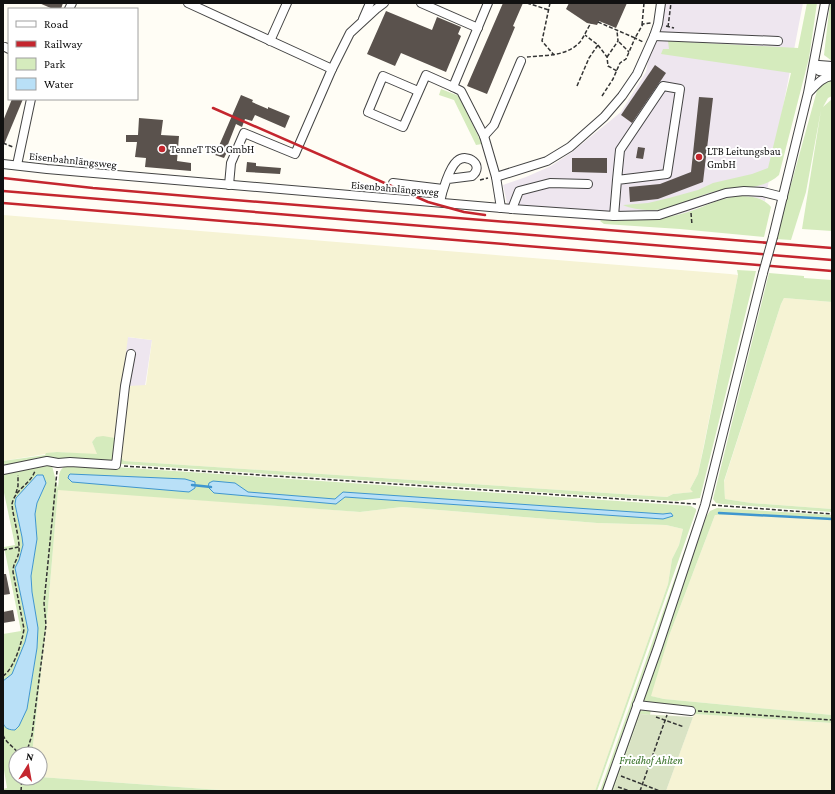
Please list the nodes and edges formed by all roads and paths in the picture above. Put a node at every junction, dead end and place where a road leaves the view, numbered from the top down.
1 (188, 3) edge
2 (287, 3) edge
3 (370, 3) edge
4 (384, 3) edge
5 (421, 3) edge
6 (488, 3) edge
7 (527, 3) edge
8 (550, 3) edge
9 (644, 3) edge
10 (661, 3) edge
11 (671, 3) edge
12 (825, 3) edge
13 (549, 10) junction
14 (362, 22) junction
15 (591, 23) dead end
16 (642, 27) dead end
17 (668, 27) dead end
18 (478, 28) junction
19 (617, 31) dead end
20 (584, 34) junction
21 (654, 36) junction
22 (634, 38) dead end
23 (270, 41) junction
24 (618, 41) junction
25 (778, 41) dead end
26 (598, 45) junction
27 (629, 52) junction
28 (817, 52) junction
29 (554, 55) junction
30 (607, 57) junction
31 (521, 61) joint
32 (814, 66) junction
33 (832, 68) edge
34 (332, 69) junction
35 (617, 71) junction
36 (832, 76) edge
37 (453, 86) junction
38 (578, 86) dead end
39 (418, 91) junction
40 (808, 93) junction
41 (602, 96) dead end
42 (32, 100) edge
43 (484, 136) junction
44 (3, 143) edge
45 (20, 150) junction
46 (3, 164) edge
47 (18, 165) junction
48 (496, 176) junction
49 (448, 179) dead end
50 (617, 180) junction
51 (393, 183) dead end
52 (588, 184) dead end
53 (229, 185) junction
54 (443, 189) junction
55 (782, 197) junction
56 (440, 202) junction
57 (501, 208) junction
58 (512, 209) junction
59 (691, 209) dead end
60 (614, 216) junction
61 (692, 225) dead end
62 (131, 354) dead end
63 (58, 463) junction
64 (116, 465) junction
65 (35, 468) dead end
66 (3, 470) edge
67 (18, 471) dead end
68 (15, 495) junction
69 (706, 505) junction
70 (832, 514) edge
71 (19, 547) junction
72 (3, 550) edge
73 (3, 676) edge
74 (637, 705) junction
75 (668, 708) junction
76 (691, 710) joint
77 (656, 717) dead end
78 (665, 720) junction
79 (832, 720) edge
80 (684, 727) dead end
81 (3, 735) edge
82 (13, 746) edge
83 (29, 746) edge
84 (621, 776) dead end
85 (643, 784) junction
86 (618, 787) dead end
87 (607, 791) edge
88 (630, 791) edge
89 (640, 791) edge
90 (660, 791) edge

1 - 23 street
2 - 23 street
3 - 14 street
4 - 14 street
5 - 18 street
6 - 18 street
7 - 13 path
8 - 13 path
9 - 16 path
10 - 21 street
11 - 17 path
12 - 28 street
13 - 29 path
14 - 34 street
15 - 20 path
18 - 37 street
19 - 24 path
20 - 26 path
20 - 29 path
21 - 25 street
21 - 48 street
22 - 27 path
23 - 34 street
24 - 27 path
24 - 30 path
26 - 30 path
26 - 38 path
27 - 35 path
28 - 32 street
28 - 33 street
29 - 31 path
30 - 35 path
31 - 43 street
32 - 33 street
32 - 40 street
34 - 53 street
35 - 41 path
36 - 40 street
37 - 39 street
37 - 43 street
39 - 39 street
40 - 55 street
42 - 45 street
43 - 48 street
44 - 45 path
45 - 47 street
46 - 47 street, Eisenbahnlängsweg
47 - 53 street, Eisenbahnlängsweg
48 - 57 street
49 - 54 street
50 - 50 street
50 - 60 street
51 - 54 street
52 - 58 street
53 - 56 street, Eisenbahnlängsweg
54 - 56 street
55 - 60 street, Eisenbahnlängsweg
55 - 69 street, bridge
56 - 57 street, Eisenbahnlängsweg
57 - 58 street, Eisenbahnlängsweg
58 - 60 street, Eisenbahnlängsweg
59 - 61 path
62 - 64 street
63 - 64 street
63 - 66 street
63 - 83 path
64 - 69 path
65 - 68 path
67 - 68 path
68 - 71 path
69 - 70 path
69 - 74 street
71 - 72 path
71 - 73 path
74 - 75 street
74 - 87 street
75 - 76 street
75 - 78 path
76 - 79 path
77 - 78 path
78 - 80 path
78 - 85 path
81 - 82 path
84 - 85 path
85 - 89 path
85 - 90 path
86 - 88 path

